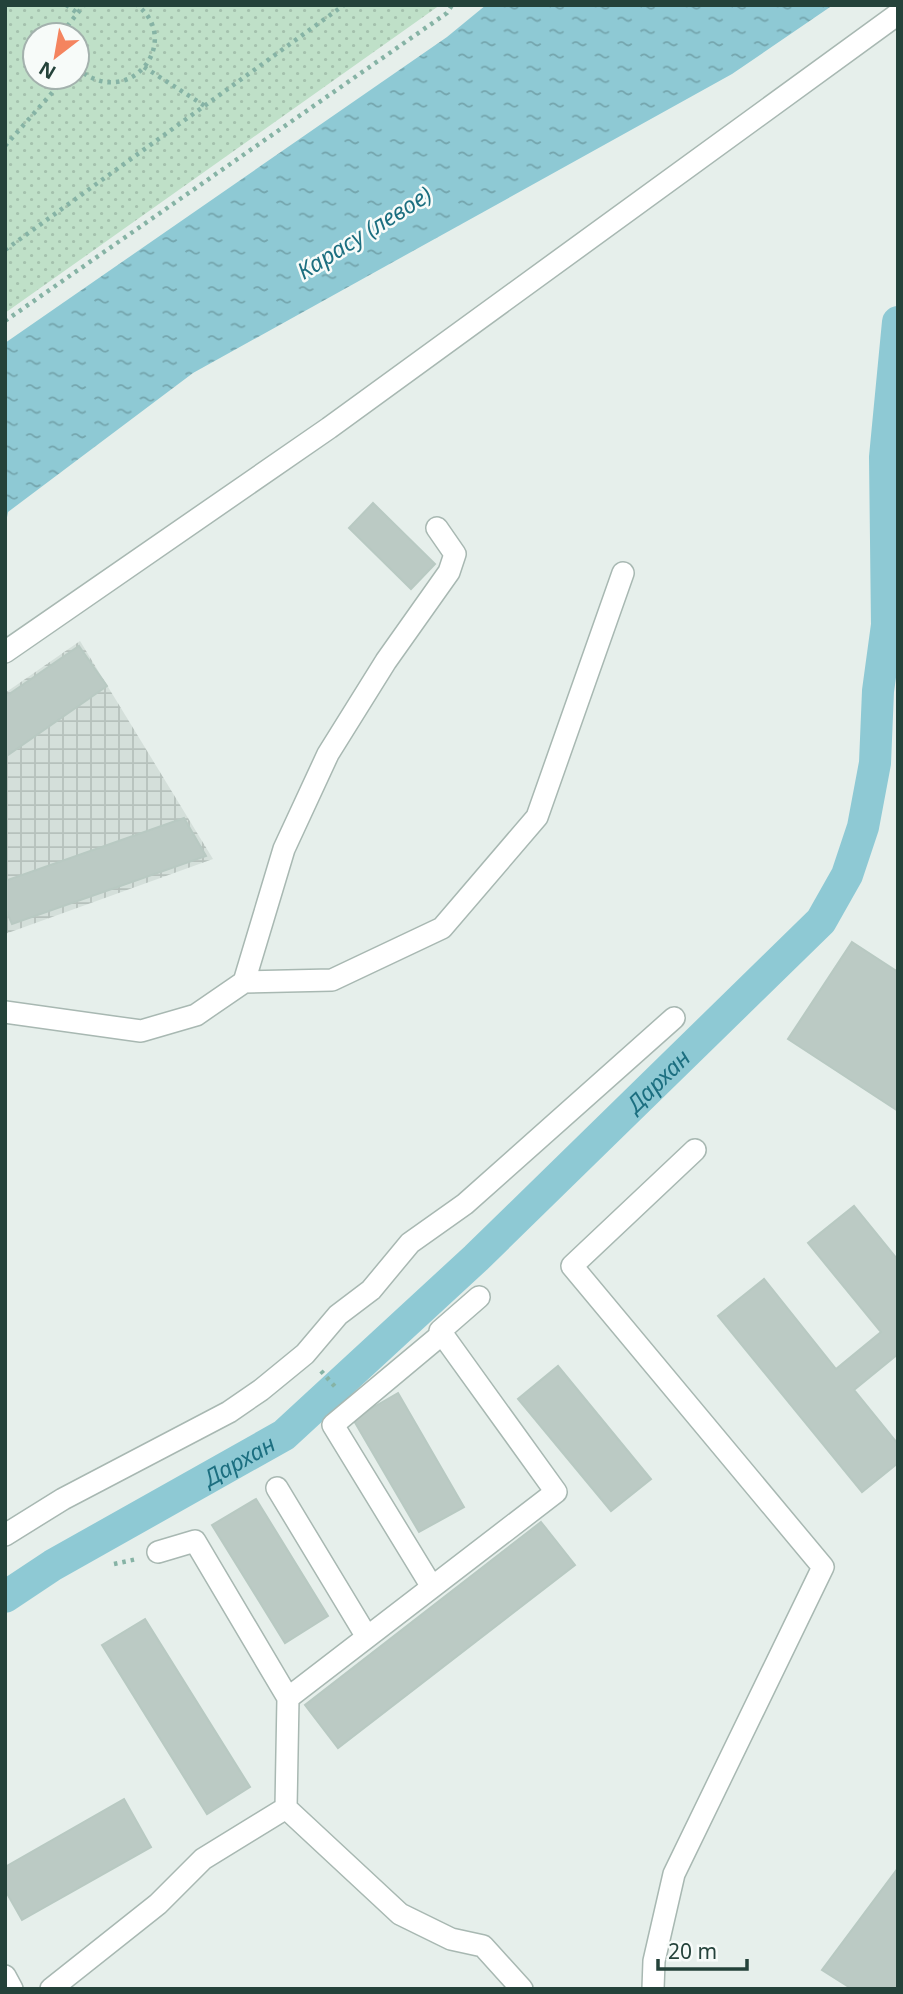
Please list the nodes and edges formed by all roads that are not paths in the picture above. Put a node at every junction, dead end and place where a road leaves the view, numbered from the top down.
1 (898, 14) edge
2 (437, 528) dead end
3 (623, 573) dead end
4 (5, 652) edge
5 (243, 982) junction
6 (5, 1012) edge
7 (674, 1018) dead end
8 (695, 1150) dead end
9 (479, 1297) dead end
10 (442, 1334) junction
11 (277, 1488) dead end
12 (5, 1535) edge
13 (158, 1552) dead end
14 (432, 1587) junction
15 (367, 1637) junction
16 (288, 1698) junction
17 (286, 1808) junction
18 (5, 1976) edge
19 (515, 1986) edge
20 (12, 1989) edge
21 (51, 1989) edge
22 (653, 1989) edge

1 - 4 street
2 - 5 street
3 - 5 street
5 - 6 street
7 - 12 street
8 - 22 street
9 - 10 street
10 - 14 street
10 - 14 street
11 - 15 street
13 - 16 street
14 - 15 street
15 - 16 street
16 - 17 street
17 - 19 street
17 - 21 street
18 - 20 street

